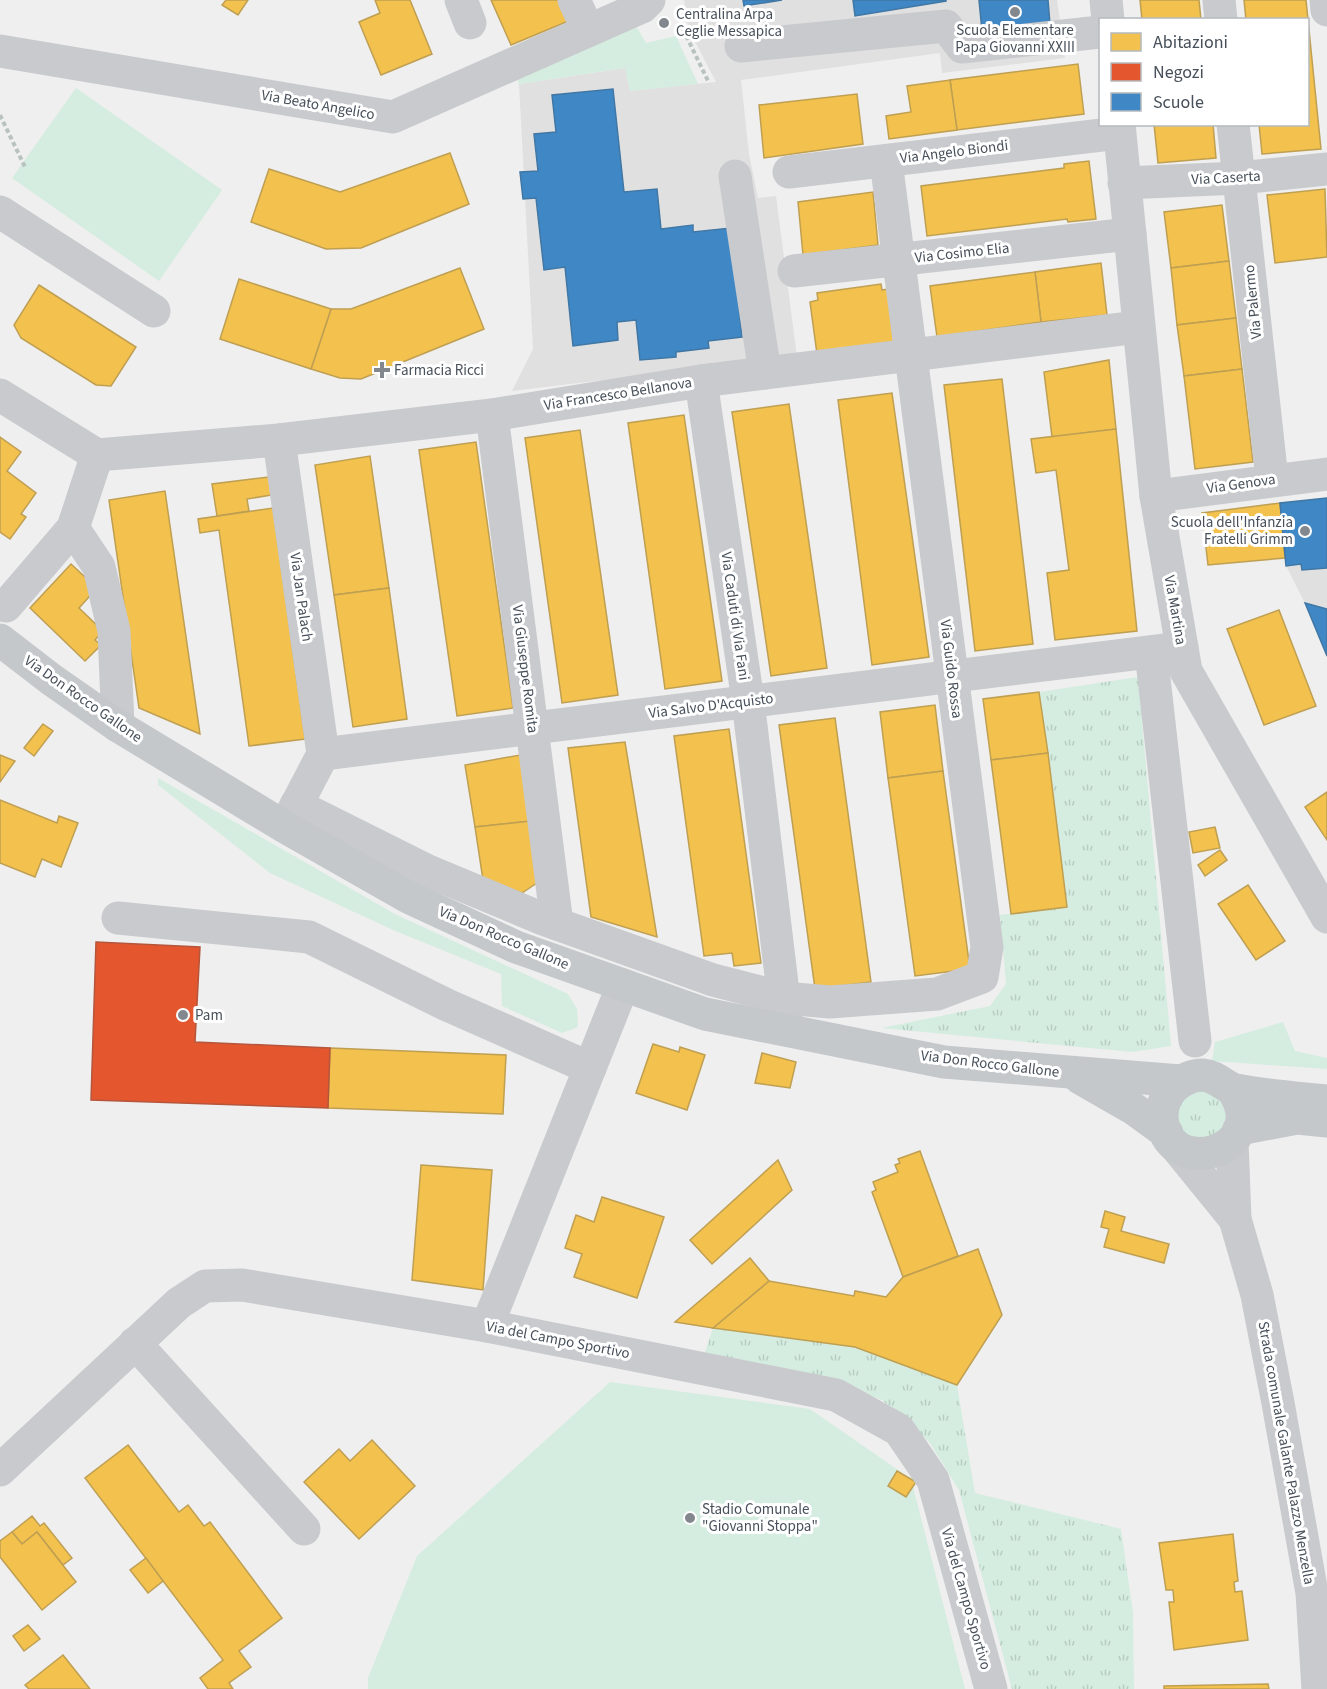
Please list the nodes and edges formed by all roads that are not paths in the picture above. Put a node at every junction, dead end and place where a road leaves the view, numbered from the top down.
1 (574, 0) edge
2 (649, 0) edge
3 (1106, 0) edge
4 (1219, 0) edge
5 (1326, 0) edge
6 (1327, 10) edge
7 (1108, 18) edge
8 (1221, 18) edge
9 (588, 30) junction
10 (1099, 32) edge
11 (741, 46) dead end
12 (0, 51) edge
13 (1233, 126) edge
14 (1119, 129) edge
15 (886, 160) junction
16 (1327, 169) edge
17 (789, 172) dead end
18 (735, 176) dead end
19 (1239, 178) junction
20 (1125, 183) junction
21 (0, 212) edge
22 (1130, 234) junction
23 (898, 260) junction
24 (794, 271) dead end
25 (153, 311) dead end
26 (1138, 327) junction
27 (909, 355) junction
28 (765, 373) junction
29 (701, 381) junction
30 (0, 395) edge
31 (492, 415) junction
32 (279, 440) junction
33 (97, 455) junction
34 (1327, 474) edge
35 (1272, 479) junction
36 (1156, 496) junction
37 (73, 528) junction
38 (6, 606) dead end
39 (0, 640) edge
40 (1166, 650) junction
41 (952, 676) junction
42 (748, 701) junction
43 (118, 726) junction
44 (533, 727) junction
45 (323, 754) junction
46 (291, 816) junction
47 (1327, 916) edge
48 (118, 918) dead end
49 (557, 924) junction
50 (623, 985) junction
51 (783, 998) junction
52 (788, 1030) junction
53 (1195, 1041) dead end
54 (590, 1068) junction
55 (1073, 1074) junction
56 (1181, 1081) junction
57 (1232, 1089) junction
58 (1327, 1101) edge
59 (1327, 1121) edge
60 (1236, 1135) junction
61 (1170, 1138) junction
62 (1234, 1219) junction
63 (488, 1326) junction
64 (135, 1343) junction
65 (0, 1470) edge
66 (304, 1529) dead end
67 (992, 1689) edge
68 (1318, 1689) edge

1 - 9 street
2 - 9 street, Via Beato Angelico
3 - 7 street
4 - 8 street
5 - 6 street
9 - 12 street, Via Beato Angelico
10 - 11 street
13 - 19 street, Via Palermo
14 - 15 street, Via Angelo Biondi
14 - 20 street, Via Martina
15 - 17 street, Via Angelo Biondi
15 - 23 street, Via Guido Rossa
16 - 19 street, Via Caserta
18 - 28 street
19 - 20 street, Via Caserta
19 - 35 street, Via Palermo
20 - 22 street, Via Martina
21 - 25 street
22 - 23 street, Via Cosimo Elia
22 - 26 street, Via Martina
23 - 24 street, Via Cosimo Elia
23 - 27 street, Via Guido Rossa
26 - 27 street, Via Francesco Bellanova
26 - 36 street, Via Martina
27 - 28 street, Via Francesco Bellanova
27 - 41 street, Via Guido Rossa
28 - 29 street, Via Francesco Bellanova
29 - 31 street, Via Francesco Bellanova
29 - 42 street, Via Caduti di Via Fani
30 - 33 street
31 - 32 street, Via Francesco Bellanova
31 - 44 street, Via Giuseppe Romita
32 - 33 street, Via Francesco Bellanova
32 - 45 street, Via Jan Palach
33 - 37 street
34 - 35 street, Via Genova
35 - 36 street, Via Genova
36 - 40 street, Via Martina
37 - 38 street
37 - 43 street
39 - 43 main road, Via Don Rocco Gallone
40 - 41 street, Via Salvo D'Acquisto
40 - 47 street, Via Martina
40 - 53 street
41 - 42 street, Via Salvo D'Acquisto
41 - 51 street, Via Guido Rossa
42 - 44 street, Via Salvo D'Acquisto
42 - 51 street, Via Caduti di Via Fani
43 - 46 main road, Via Don Rocco Gallone
44 - 45 street, Via Salvo D'Acquisto
44 - 49 street, Via Giuseppe Romita
45 - 46 street
46 - 49 street
46 - 50 main road, Via Don Rocco Gallone
48 - 54 street
49 - 51 street
50 - 52 main road, Via Don Rocco Gallone
50 - 54 street
51 - 52 street, Via Caduti di Via Fani
52 - 55 main road, Via Don Rocco Gallone
54 - 63 street
55 - 56 main road, Via Don Rocco Gallone
55 - 61 main road
56 - 57 main road
56 - 61 main road
57 - 58 main road
57 - 60 main road
59 - 60 main road
60 - 61 main road
60 - 62 street, Strada comunale Galante Palazzo Menzella
61 - 62 street, Strada comunale Galante Palazzo Menzella
62 - 68 street, Strada comunale Galante Palazzo Menzella
63 - 64 street, Via del Campo Sportivo
63 - 67 street, Via del Campo Sportivo
64 - 65 street, Via del Campo Sportivo
64 - 66 street

